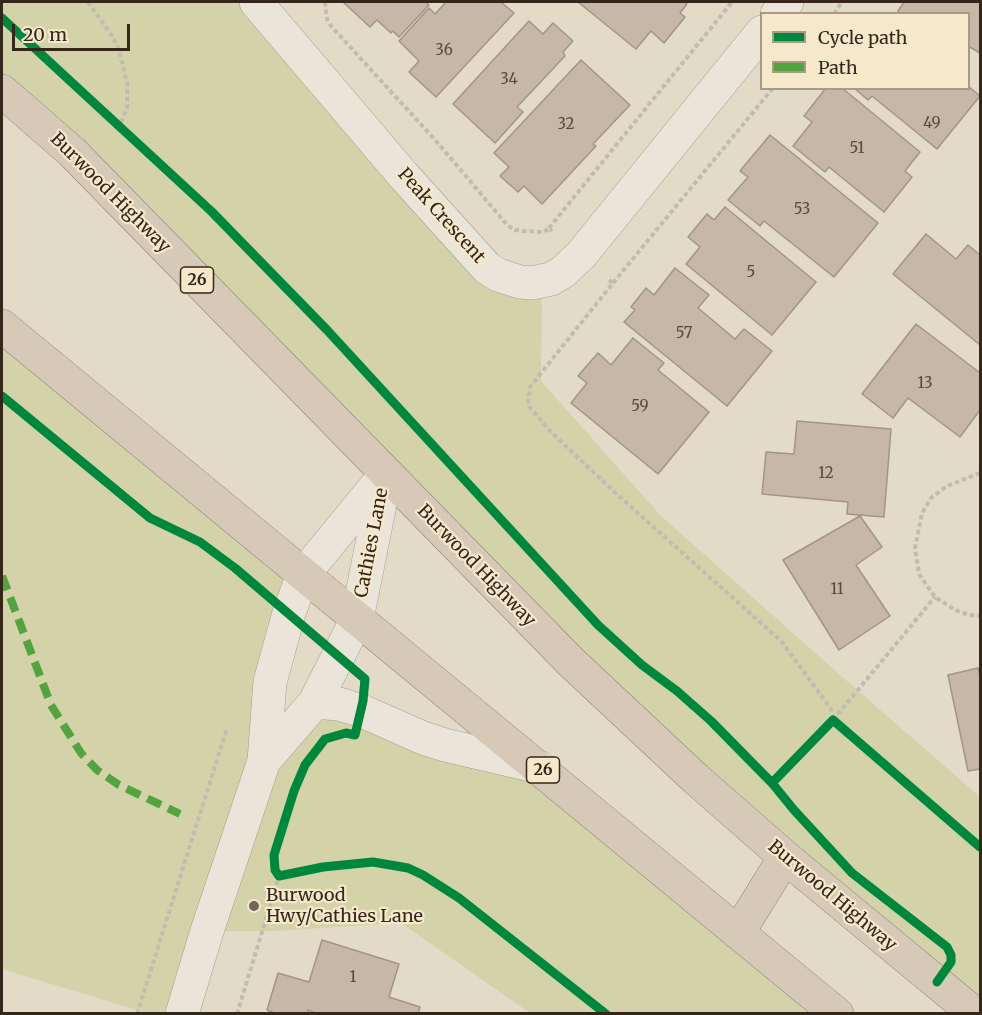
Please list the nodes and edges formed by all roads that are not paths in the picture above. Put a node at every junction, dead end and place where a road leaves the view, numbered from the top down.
1 (257, 2) edge
2 (760, 35) edge
3 (2, 91) edge
4 (2, 326) edge
5 (386, 474) junction
6 (303, 575) junction
7 (357, 619) junction
8 (315, 702) junction
9 (264, 761) junction
10 (539, 767) junction
11 (785, 857) junction
12 (738, 933) junction
13 (182, 1014) edge
14 (837, 1014) edge
15 (975, 1014) edge

1 - 2 street, Peak Crescent
3 - 5 highway, Burwood Highway / 26
4 - 6 highway, 26
5 - 6 street, Cathies Lane
5 - 7 street, Cathies Lane
5 - 11 highway, Burwood Highway / 26
6 - 7 highway, 26
6 - 9 street, Cathies Lane
7 - 8 street, Cathies Lane
7 - 10 highway, 26
8 - 9 street, Cathies Lane
8 - 10 street
9 - 13 street, Cathies Lane
10 - 12 highway, 26
11 - 12 highway
11 - 15 highway, Burwood Highway / 26
12 - 14 highway, 26

